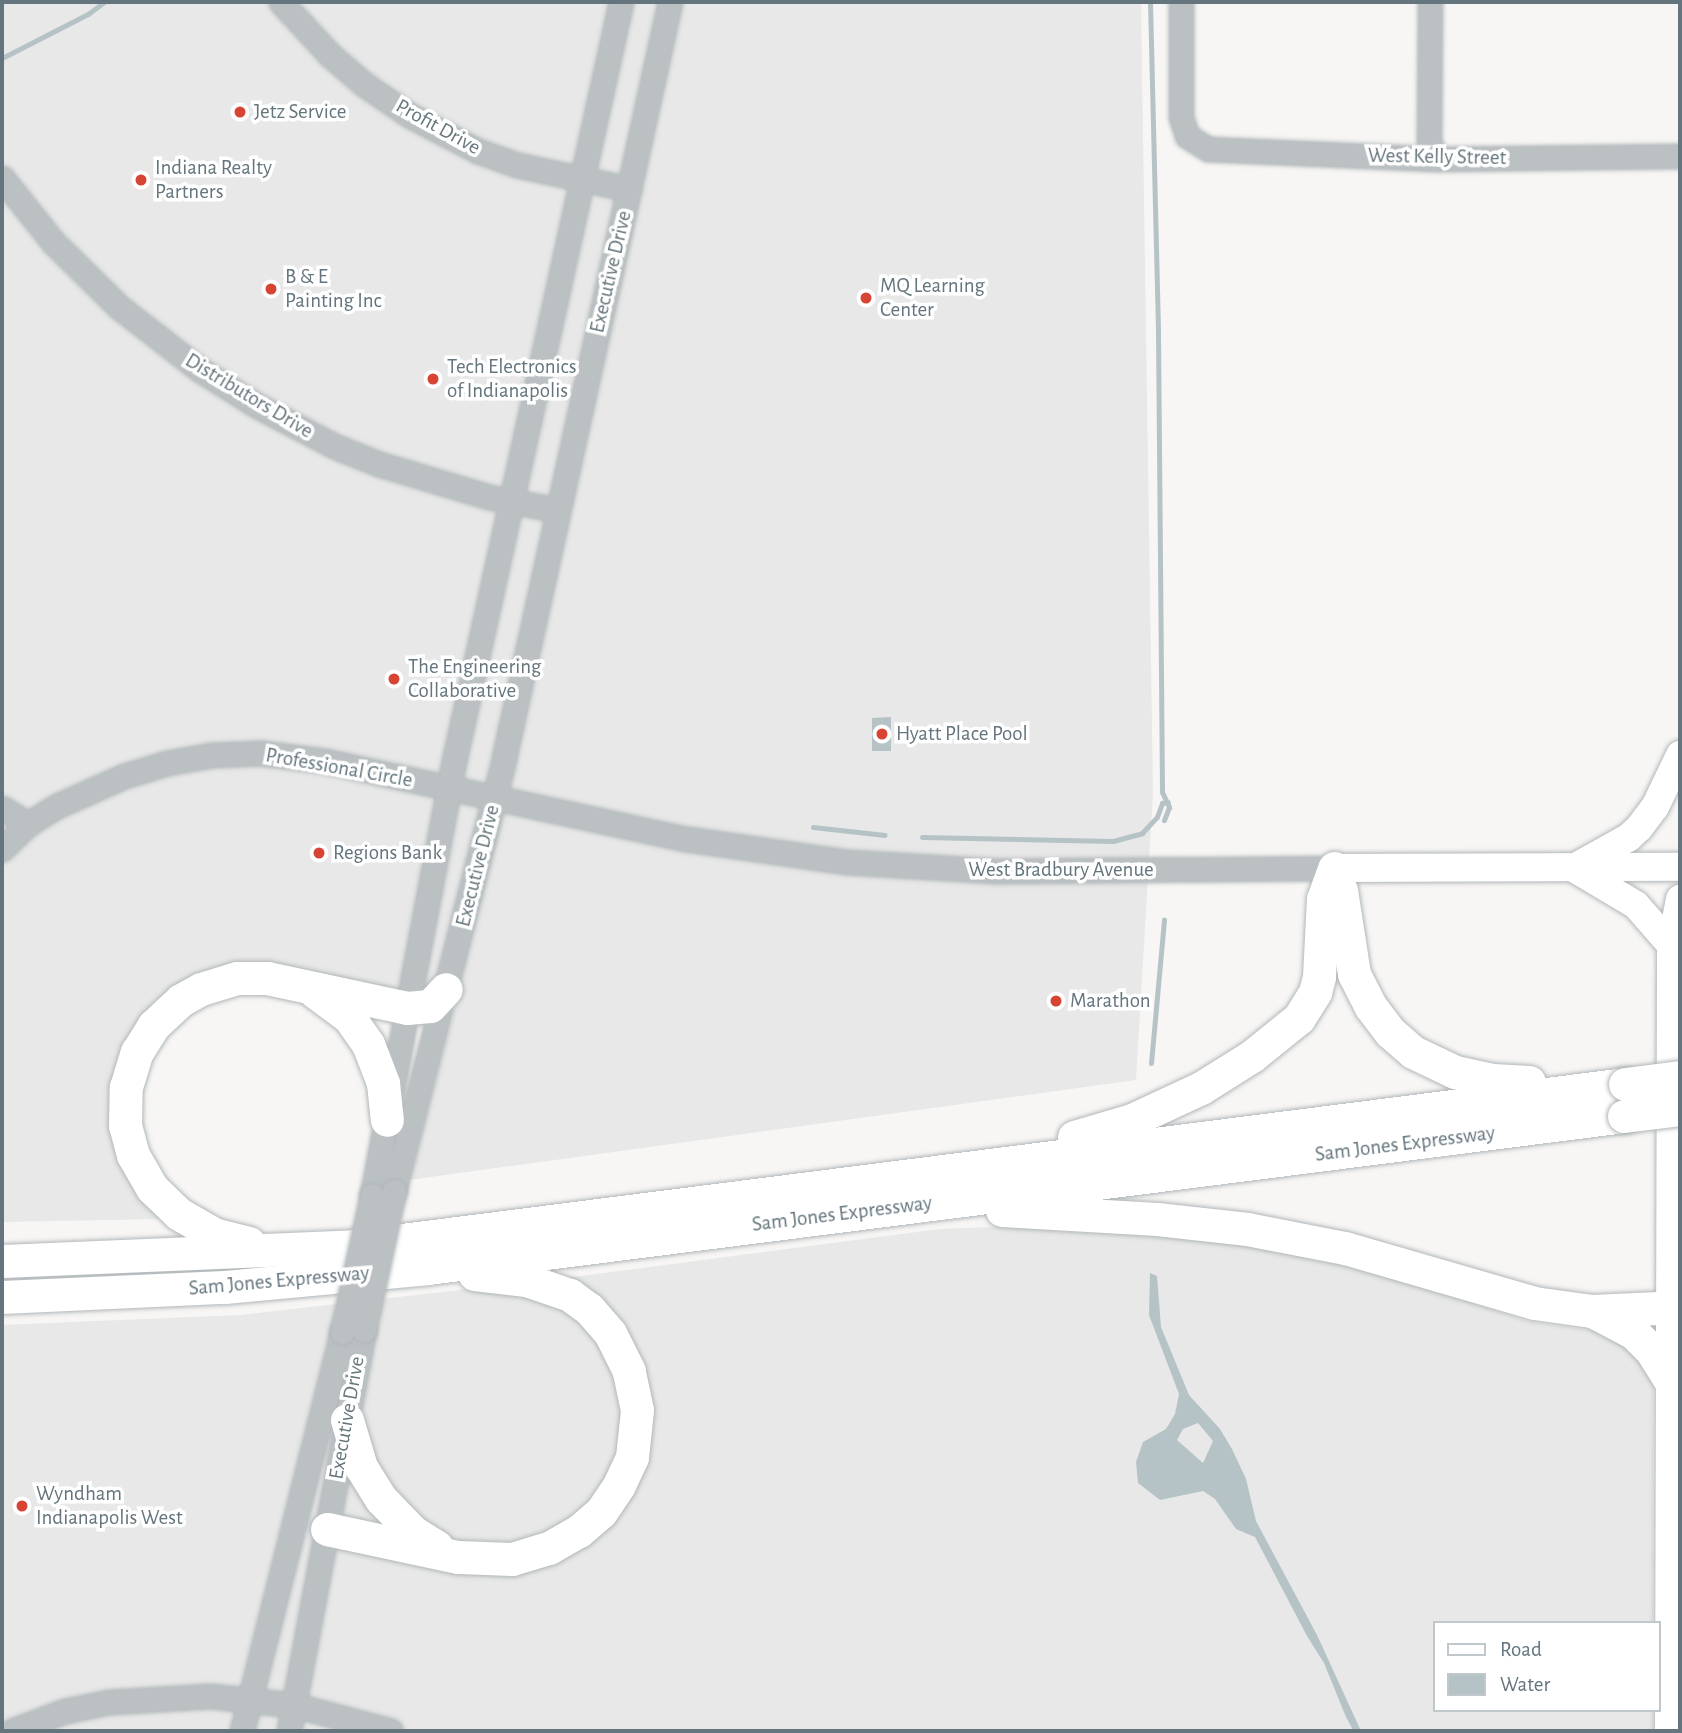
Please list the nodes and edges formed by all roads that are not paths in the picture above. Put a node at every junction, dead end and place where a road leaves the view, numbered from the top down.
1 (281, 2) edge
2 (621, 2) edge
3 (670, 2) edge
4 (1181, 2) edge
5 (1430, 2) edge
6 (1680, 156) edge
7 (1437, 159) junction
8 (2, 178) edge
9 (581, 181) junction
10 (629, 189) junction
11 (511, 501) junction
12 (558, 510) junction
13 (1680, 755) edge
14 (449, 789) junction
15 (495, 799) junction
16 (2, 808) edge
17 (28, 824) junction
18 (2, 849) edge
19 (1680, 867) edge
20 (1334, 868) junction
21 (1574, 868) junction
22 (1680, 899) edge
23 (1671, 945) junction
24 (307, 987) junction
25 (446, 989) junction
26 (407, 1008) junction
27 (1680, 1077) edge
28 (1625, 1100) junction
29 (1680, 1109) edge
30 (387, 1120) junction
31 (940, 1171) junction
32 (383, 1193) junction
33 (901, 1207) junction
34 (271, 1249) junction
35 (2, 1261) edge
36 (428, 1268) junction
37 (2, 1297) edge
38 (1675, 1307) edge
39 (1592, 1311) junction
40 (353, 1331) junction
41 (1669, 1379) junction
42 (347, 1420) junction
43 (292, 1530) junction
44 (327, 1530) junction
45 (458, 1557) junction
46 (260, 1700) junction
47 (294, 1705) junction
48 (12, 1731) edge
49 (242, 1731) edge
50 (289, 1731) edge
51 (391, 1731) edge
52 (1669, 1731) edge

1 - 9 street, Profit Drive
2 - 9 street, Executive Drive
3 - 10 street, Executive Drive
4 - 7 street, West Kelly Street
5 - 7 street
6 - 7 street, West Kelly Street
8 - 11 street, Distributors Drive
9 - 10 street, Profit Drive
9 - 11 street, Executive Drive
10 - 12 street, Executive Drive
11 - 12 street, Distributors Drive
11 - 14 street, Executive Drive
12 - 15 street, Executive Drive
13 - 21 main road
14 - 15 street, West Bradbury Avenue
14 - 17 street, Professional Circle
14 - 26 street, Executive Drive
15 - 20 street, West Bradbury Avenue
15 - 25 street, Executive Drive
16 - 17 street
17 - 18 street, Professional Circle
19 - 21 main road, West Bradbury Avenue
20 - 21 main road, West Bradbury Avenue
20 - 28 highway
20 - 31 highway
21 - 23 main road
22 - 23 main road
23 - 38 main road
24 - 26 highway
24 - 30 highway
24 - 34 highway
25 - 26 highway
25 - 32 street, Executive Drive
26 - 30 street, Executive Drive
27 - 28 highway, Sam Jones Expressway, bridge
28 - 29 highway, Sam Jones Expressway, bridge
28 - 31 highway, Sam Jones Expressway
28 - 33 highway, Sam Jones Expressway
30 - 32 street, Executive Drive
31 - 34 highway, Sam Jones Expressway
32 - 40 street, Executive Drive, bridge
33 - 36 highway, Sam Jones Expressway
33 - 39 highway
34 - 35 highway, Sam Jones Expressway
36 - 37 highway, Sam Jones Expressway
36 - 45 highway
38 - 39 highway
38 - 41 main road
39 - 41 highway
40 - 42 street, Executive Drive
40 - 43 street, Executive Drive
41 - 52 main road
42 - 44 street, Executive Drive
42 - 45 highway
43 - 44 street
43 - 46 street, Executive Drive
44 - 45 highway
44 - 47 street, Executive Drive
46 - 47 street
46 - 48 street
46 - 49 street, Executive Drive
47 - 50 street, Executive Drive
47 - 51 street

